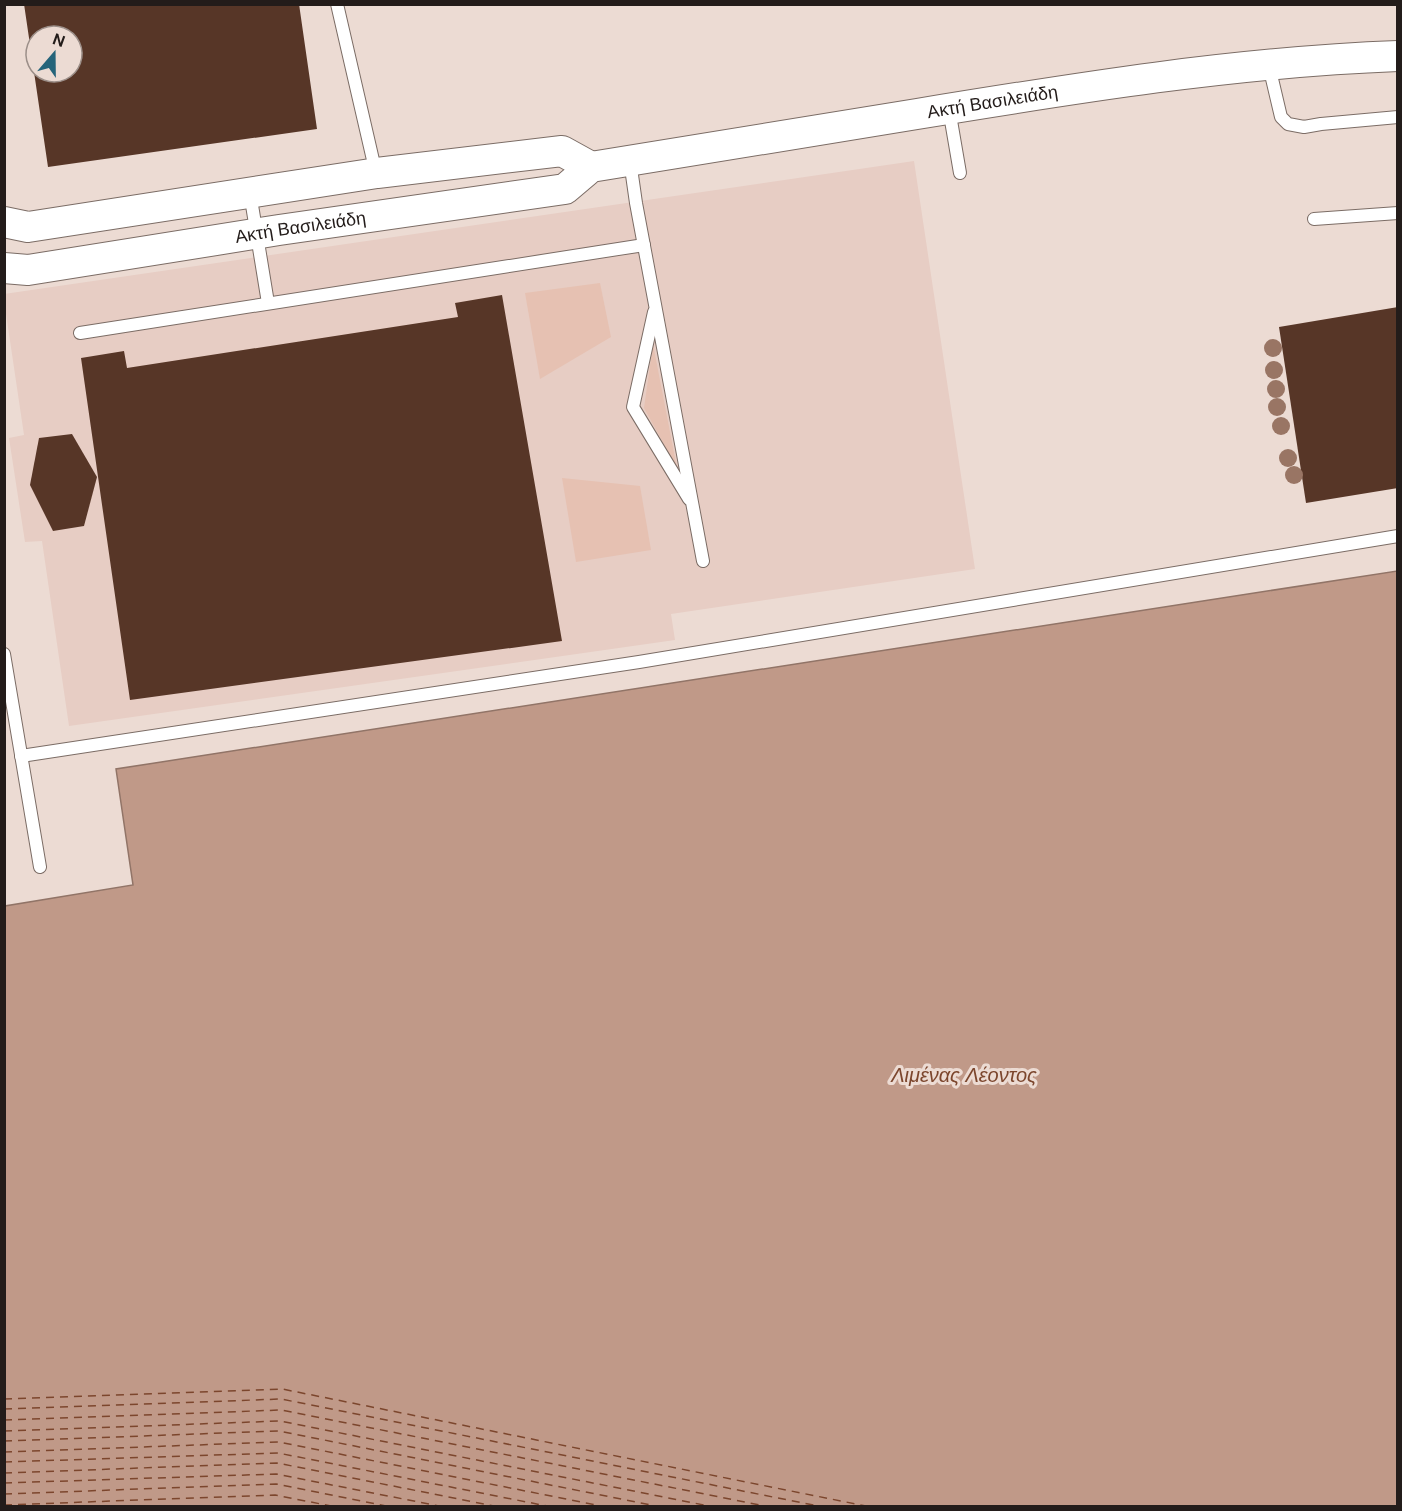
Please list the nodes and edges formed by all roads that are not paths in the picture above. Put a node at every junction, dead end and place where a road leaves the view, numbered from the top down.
1 (337, 4) edge
2 (1398, 56) edge
3 (1268, 65) junction
4 (949, 109) junction
5 (1398, 117) edge
6 (630, 161) junction
7 (591, 167) junction
8 (377, 173) junction
9 (960, 173) dead end
10 (250, 193) junction
11 (1398, 213) edge
12 (1314, 219) dead end
13 (4, 222) edge
14 (256, 234) junction
15 (644, 245) junction
16 (12, 270) edge
17 (268, 303) junction
18 (655, 305) junction
19 (80, 333) dead end
20 (693, 506) junction
21 (1398, 536) edge
22 (703, 561) dead end
23 (4, 654) edge
24 (21, 756) junction
25 (40, 867) dead end

1 - 8 lane
2 - 3 street, Ακτή Βασιλειάδη
3 - 4 street, Ακτή Βασιλειάδη
3 - 5 lane
4 - 6 street, Ακτή Βασιλειάδη
4 - 9 lane
6 - 7 street, Ακτή Βασιλειάδη
6 - 15 lane
7 - 8 street
7 - 14 street, Ακτή Βασιλειάδη
8 - 10 street
10 - 13 street
10 - 14 lane
11 - 12 lane
14 - 16 street, Ακτή Βασιλειάδη
14 - 17 lane
15 - 17 lane
15 - 18 lane
17 - 19 lane
18 - 20 lane
18 - 20 lane
20 - 22 lane
21 - 24 lane
23 - 24 lane
24 - 25 lane

